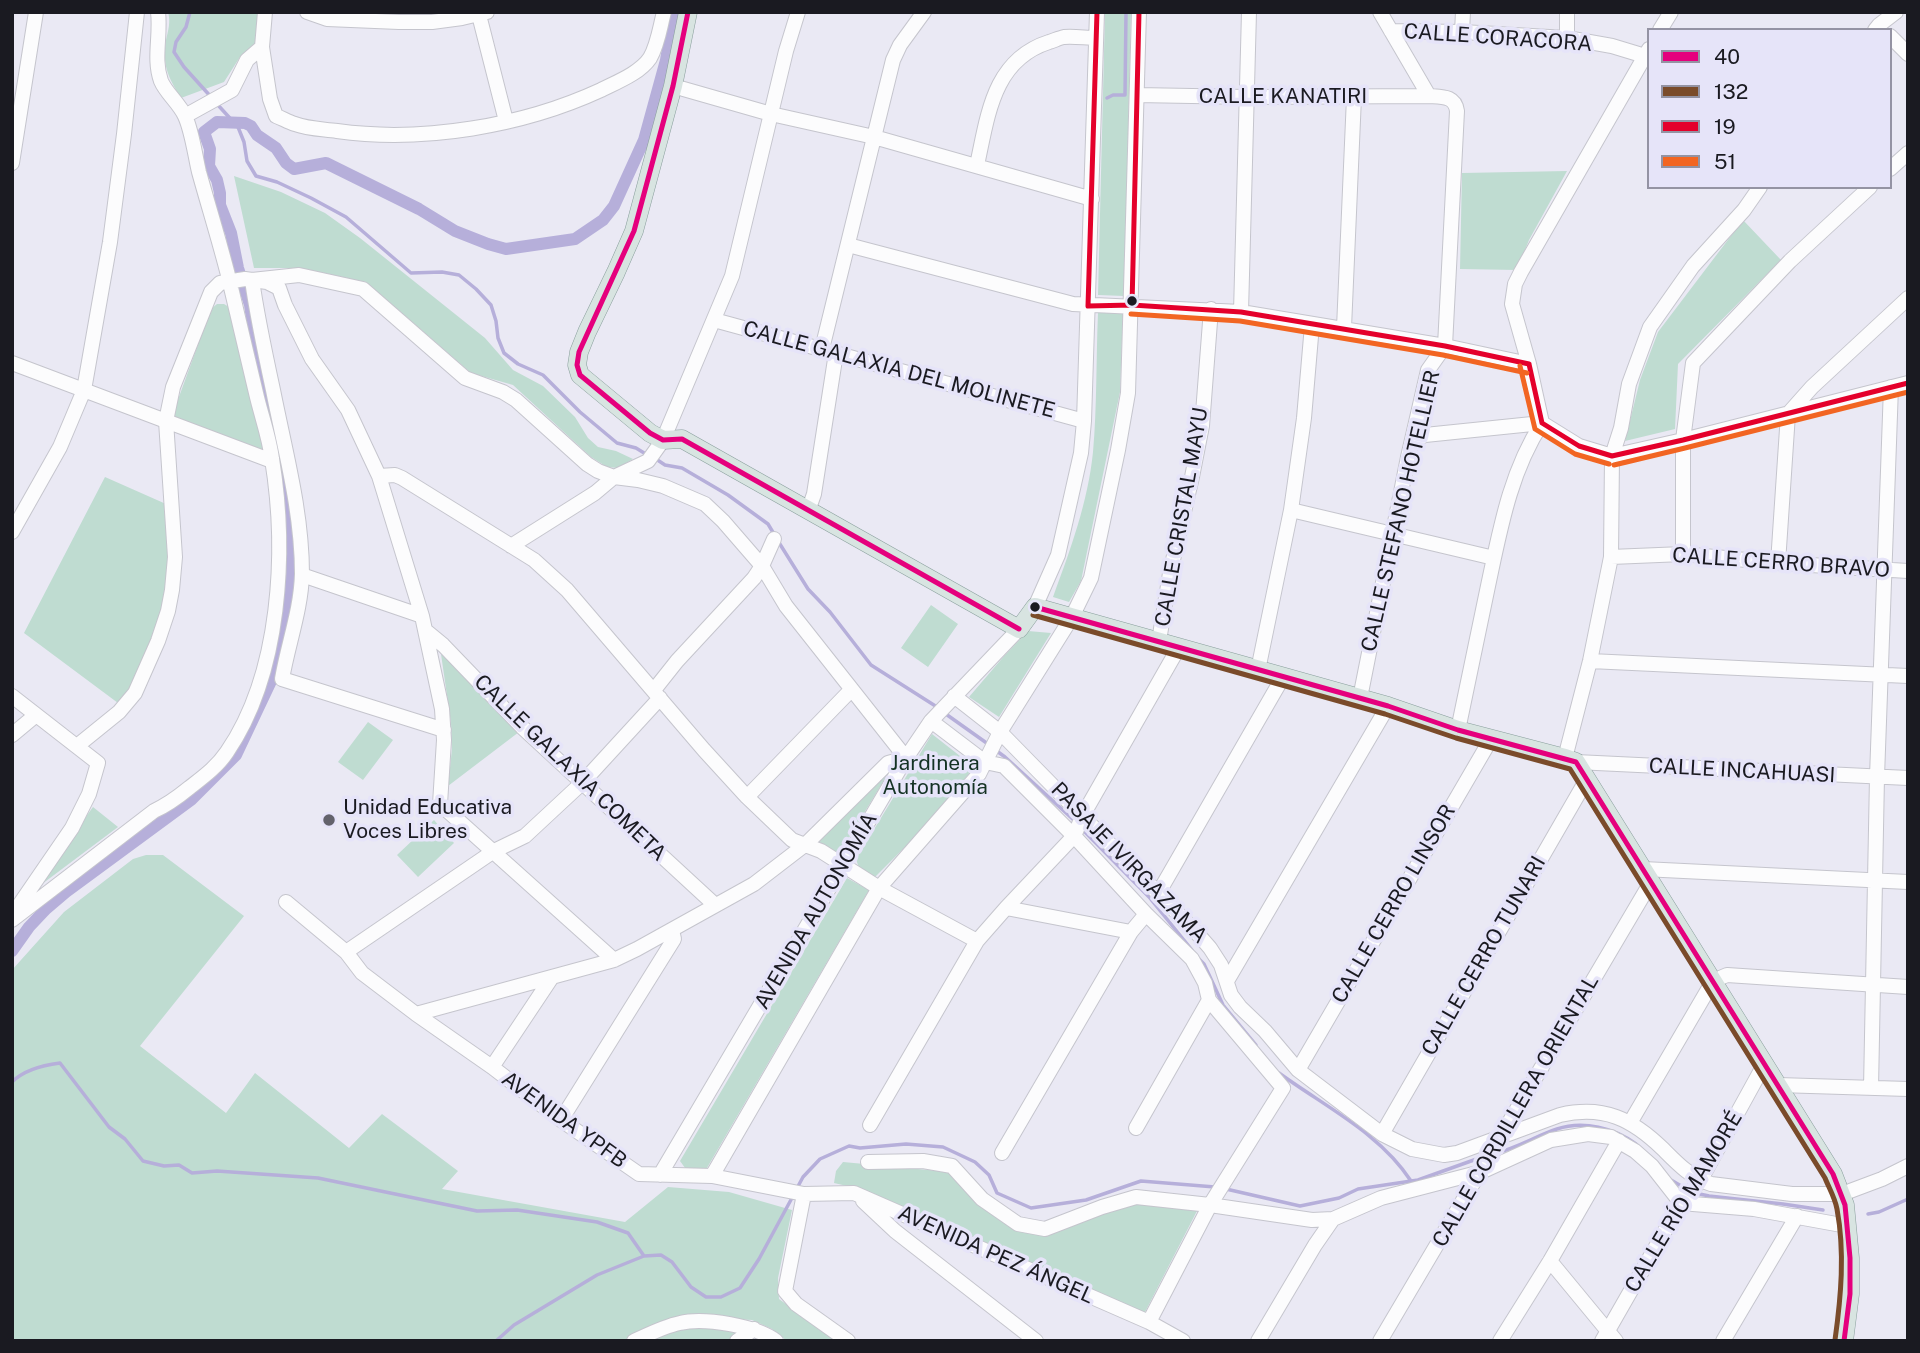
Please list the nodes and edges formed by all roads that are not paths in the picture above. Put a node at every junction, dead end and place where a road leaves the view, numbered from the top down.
1 (36, 12) edge
2 (137, 12) edge
3 (158, 12) edge
4 (265, 12) edge
5 (307, 12) edge
6 (664, 12) edge
7 (688, 12) edge
8 (798, 12) edge
9 (924, 12) edge
10 (1097, 12) edge
11 (1139, 12) edge
12 (1249, 12) edge
13 (1380, 12) edge
14 (1463, 12) edge
15 (1567, 12) edge
16 (1671, 12) edge
17 (1896, 12) edge
18 (483, 13) edge
19 (1661, 28) edge
20 (1880, 28) edge
21 (1391, 32) junction
22 (1462, 32) junction
23 (1096, 38) junction
24 (1567, 38) junction
25 (1892, 38) edge
26 (262, 47) junction
27 (1647, 53) edge
28 (1908, 54) edge
29 (673, 86) junction
30 (1138, 95) junction
31 (1429, 96) junction
32 (1247, 97) junction
33 (1354, 97) junction
34 (771, 114) junction
35 (185, 116) junction
36 (506, 121) junction
37 (874, 136) junction
38 (1908, 153) edge
39 (12, 163) edge
40 (977, 165) junction
41 (1892, 167) edge
42 (1759, 189) edge
43 (1868, 189) edge
44 (1092, 199) junction
45 (848, 245) junction
46 (241, 280) junction
47 (1908, 298) edge
48 (1132, 305) junction
49 (1088, 306) junction
50 (1210, 309) junction
51 (1241, 312) junction
52 (714, 320) junction
53 (1312, 325) junction
54 (1344, 328) junction
55 (1445, 346) junction
56 (829, 351) junction
57 (12, 363) edge
58 (1529, 364) junction
59 (1908, 383) edge
60 (1891, 387) junction
61 (84, 390) junction
62 (1788, 414) junction
63 (166, 421) junction
64 (1084, 421) junction
65 (1542, 423) junction
66 (1683, 440) junction
67 (1411, 446) junction
68 (655, 450) junction
69 (1612, 456) junction
70 (272, 461) junction
71 (379, 476) junction
72 (614, 477) junction
73 (1292, 510) junction
74 (808, 511) junction
75 (12, 532) edge
76 (1393, 534) junction
77 (774, 539) dead end
78 (511, 546) junction
79 (1684, 554) junction
80 (1611, 557) junction
81 (1494, 558) junction
82 (1778, 563) junction
83 (762, 566) junction
84 (1884, 571) junction
85 (1908, 571) edge
86 (302, 575) junction
87 (1035, 607) junction
88 (422, 616) junction
89 (1072, 617) junction
90 (1019, 629) junction
91 (426, 631) junction
92 (1159, 641) junction
93 (1180, 647) junction
94 (1590, 661) junction
95 (1258, 670) junction
96 (1882, 675) junction
97 (1908, 676) edge
98 (1283, 677) junction
99 (851, 690) junction
100 (657, 694) junction
101 (12, 696) edge
102 (954, 696) junction
103 (1360, 698) junction
104 (1388, 706) junction
105 (36, 715) junction
106 (931, 721) junction
107 (444, 730) junction
108 (1458, 730) junction
109 (1000, 732) junction
110 (12, 735) edge
111 (1491, 738) junction
112 (77, 746) junction
113 (906, 758) junction
114 (1571, 760) junction
115 (985, 762) junction
116 (1877, 777) junction
117 (1908, 778) edge
118 (1587, 779) junction
119 (582, 783) junction
120 (747, 797) junction
121 (1083, 815) junction
122 (1074, 836) junction
123 (806, 844) junction
124 (494, 851) junction
125 (843, 866) junction
126 (1647, 875) junction
127 (1876, 882) junction
128 (1908, 882) edge
129 (879, 888) junction
130 (1159, 892) junction
131 (286, 902) dead end
132 (715, 905) junction
133 (1006, 908) junction
134 (1146, 914) junction
135 (12, 915) edge
136 (12, 920) edge
137 (672, 930) junction
138 (1131, 932) junction
139 (977, 941) junction
140 (346, 952) junction
141 (614, 960) junction
142 (552, 977) junction
143 (1227, 981) junction
144 (1713, 981) junction
145 (1872, 986) junction
146 (1908, 987) edge
147 (1209, 1000) junction
148 (416, 1014) junction
149 (1765, 1063) junction
150 (492, 1066) junction
151 (1298, 1070) junction
152 (1778, 1085) junction
153 (1871, 1088) junction
154 (1908, 1089) edge
155 (561, 1120) junction
156 (1630, 1123) junction
157 (870, 1125) dead end
158 (1136, 1128) dead end
159 (1382, 1133) junction
160 (1502, 1137) junction
161 (1619, 1141) junction
162 (1002, 1153) dead end
163 (1487, 1161) junction
164 (868, 1162) dead end
165 (1908, 1166) edge
166 (660, 1175) junction
167 (712, 1176) junction
168 (1700, 1181) junction
169 (797, 1193) junction
170 (854, 1193) junction
171 (1842, 1194) junction
172 (1216, 1195) junction
173 (1681, 1203) junction
174 (1797, 1216) junction
175 (1333, 1219) junction
176 (1847, 1226) junction
177 (1550, 1261) junction
178 (1149, 1322) junction
179 (754, 1329) junction
180 (1609, 1337) edge
181 (634, 1341) edge
182 (737, 1341) edge
183 (776, 1341) edge
184 (848, 1341) edge
185 (1036, 1341) edge
186 (1183, 1341) edge
187 (1258, 1341) edge
188 (1380, 1341) edge
189 (1500, 1341) edge
190 (1723, 1341) edge
191 (1844, 1341) edge

1 - 39 street
2 - 61 street
3 - 35 street
4 - 26 street
5 - 18 street
6 - 36 street
7 - 29 main road
8 - 34 street
9 - 37 street
10 - 23 street, AVENIDA AUTONOMÍA
11 - 30 street, AVENIDA AUTONOMÍA
12 - 32 street
13 - 21 street
14 - 22 street
15 - 24 street
16 - 19 street
17 - 20 street
18 - 36 street
21 - 22 street, CALLE CORACORA
21 - 31 street
22 - 24 street, CALLE CORACORA
23 - 40 street
23 - 44 street, AVENIDA AUTONOMÍA
24 - 27 street, CALLE CORACORA
25 - 28 street
26 - 35 street
26 - 36 street
27 - 58 street
29 - 34 street
29 - 68 main road
30 - 32 street, CALLE KANATIRI
30 - 48 street, AVENIDA AUTONOMÍA
31 - 33 street, CALLE KANATIRI
31 - 55 street, CALLE STEFANO HOTELLIER
32 - 33 street, CALLE KANATIRI
32 - 51 street
33 - 54 street
34 - 37 street
34 - 52 street
35 - 46 street
37 - 40 street
37 - 45 street
38 - 41 street
40 - 44 street
42 - 69 street
43 - 66 street
44 - 49 street, AVENIDA AUTONOMÍA
45 - 49 street
45 - 56 street
46 - 63 street
46 - 70 street
46 - 71 street
46 - 72 street
46 - 86 street
47 - 62 street
48 - 49 street
48 - 50 street
48 - 89 street, AVENIDA AUTONOMÍA
49 - 64 street, AVENIDA AUTONOMÍA
50 - 51 street
50 - 92 street, CALLE CRISTAL MAYU
51 - 53 street
52 - 56 street, CALLE GALAXIA DEL MOLINETE
52 - 68 street
53 - 54 street
53 - 73 street
54 - 55 street
55 - 58 street
55 - 67 street, CALLE STEFANO HOTELLIER
56 - 64 street, CALLE GALAXIA DEL MOLINETE
56 - 74 street
57 - 61 street
58 - 65 street
59 - 60 street
60 - 62 street
60 - 84 street
61 - 63 street
61 - 75 street
62 - 66 street
62 - 82 street
63 - 70 street
63 - 112 street
64 - 87 street, AVENIDA AUTONOMÍA
65 - 67 street
65 - 69 street
65 - 81 street
66 - 69 street
66 - 79 street
67 - 76 street, CALLE STEFANO HOTELLIER
68 - 72 street
68 - 74 main road
69 - 80 street
70 - 136 street
71 - 78 street
71 - 88 street
72 - 78 street
72 - 83 street
73 - 76 street
73 - 95 street
74 - 90 main road
76 - 81 street
76 - 103 street, CALLE STEFANO HOTELLIER
77 - 83 street
78 - 100 street
79 - 80 street, CALLE CERRO BRAVO
79 - 82 street, CALLE CERRO BRAVO
80 - 94 street
81 - 108 street
82 - 84 street, CALLE CERRO BRAVO
83 - 99 street
83 - 100 street
84 - 85 street, CALLE CERRO BRAVO
84 - 96 street
86 - 88 street
86 - 107 street
87 - 89 main road, CALLE INCAHUASI
87 - 90 main road, AVENIDA AUTONOMÍA
88 - 91 street
89 - 92 main road, CALLE INCAHUASI
89 - 109 street, AVENIDA AUTONOMÍA
90 - 102 street, AVENIDA AUTONOMÍA
91 - 107 street
91 - 119 street, CALLE GALAXIA COMETA
92 - 93 main road, CALLE INCAHUASI
93 - 95 main road, CALLE INCAHUASI
93 - 121 street, CALLE CRISTAL MAYU
94 - 96 street
94 - 114 street
95 - 98 main road, CALLE INCAHUASI
96 - 97 street
96 - 116 street
98 - 103 main road, CALLE INCAHUASI
98 - 130 street
99 - 113 street
99 - 120 street
100 - 119 street
100 - 120 street
101 - 105 street
102 - 106 street, AVENIDA AUTONOMÍA
102 - 109 street, PASAJE IVIRGAZAMA
103 - 104 main road, CALLE INCAHUASI
104 - 108 main road, CALLE INCAHUASI
104 - 143 street
105 - 110 street
105 - 112 street
106 - 113 street, AVENIDA AUTONOMÍA
106 - 115 street, PASAJE IVIRGAZAMA
107 - 124 street
108 - 111 main road, CALLE INCAHUASI
109 - 115 street, AVENIDA AUTONOMÍA
109 - 121 street, PASAJE IVIRGAZAMA
111 - 114 main road, CALLE INCAHUASI
111 - 151 street, CALLE CERRO LINSOR
112 - 135 street
113 - 123 street
113 - 125 street, AVENIDA AUTONOMÍA
114 - 116 street, CALLE INCAHUASI
114 - 118 main road
115 - 122 street, PASAJE IVIRGAZAMA
115 - 129 street, AVENIDA AUTONOMÍA
116 - 117 street, CALLE INCAHUASI
116 - 127 street
118 - 126 main road
118 - 159 street, CALLE CERRO TUNARI
119 - 124 street
119 - 132 street, CALLE GALAXIA COMETA
120 - 123 street
121 - 122 street, CALLE CRISTAL MAYU
121 - 130 street, PASAJE IVIRGAZAMA
122 - 133 street, CALLE CRISTAL MAYU
122 - 134 street, PASAJE IVIRGAZAMA
123 - 125 street
123 - 132 street
124 - 140 street
124 - 141 street
125 - 129 street
125 - 166 street, AVENIDA AUTONOMÍA
126 - 127 street
126 - 144 main road
126 - 160 street, CALLE CORDILLERA ORIENTAL
127 - 128 street
127 - 145 street
129 - 139 street
129 - 167 street, AVENIDA AUTONOMÍA
130 - 143 street, PASAJE IVIRGAZAMA
131 - 140 street, AVENIDA YPFB
132 - 137 street
133 - 138 street
133 - 139 street, CALLE CRISTAL MAYU
134 - 138 street
134 - 147 street, PASAJE IVIRGAZAMA
137 - 141 street
137 - 155 street
138 - 162 street
139 - 157 street, CALLE CRISTAL MAYU
140 - 148 street, AVENIDA YPFB
141 - 142 street
142 - 148 street
142 - 150 street
143 - 151 street, PASAJE IVIRGAZAMA
144 - 145 street
144 - 149 main road
144 - 156 street
145 - 146 street
145 - 153 street
147 - 158 street
147 - 172 street, PASAJE IVIRGAZAMA
148 - 150 street, AVENIDA YPFB
149 - 152 main road
149 - 168 street, CALLE RÍO MAMORÉ
150 - 155 street, AVENIDA YPFB
151 - 159 street, PASAJE IVIRGAZAMA
152 - 153 street
152 - 171 main road
153 - 154 street
155 - 166 street, AVENIDA YPFB
156 - 160 street, PASAJE IVIRGAZAMA
156 - 168 street, PASAJE IVIRGAZAMA
159 - 160 street, PASAJE IVIRGAZAMA
160 - 163 street, CALLE CORDILLERA ORIENTAL
161 - 163 street
161 - 173 street
161 - 177 street
163 - 175 street
163 - 188 street, CALLE CORDILLERA ORIENTAL
164 - 172 street
165 - 171 street
166 - 167 street, AVENIDA YPFB
167 - 169 street, AVENIDA YPFB
168 - 171 street, PASAJE IVIRGAZAMA
168 - 173 street, CALLE RÍO MAMORÉ
169 - 170 street, AVENIDA PEZ ÁNGEL
169 - 184 street
170 - 178 street, AVENIDA PEZ ÁNGEL
170 - 185 street
171 - 176 main road
172 - 175 street
172 - 178 street
173 - 174 street
173 - 180 street, CALLE RÍO MAMORÉ
174 - 176 street
174 - 190 street
175 - 187 street
176 - 191 main road
177 - 180 street
177 - 189 street
178 - 186 street, AVENIDA PEZ ÁNGEL
179 - 181 street
179 - 182 street
179 - 183 street

